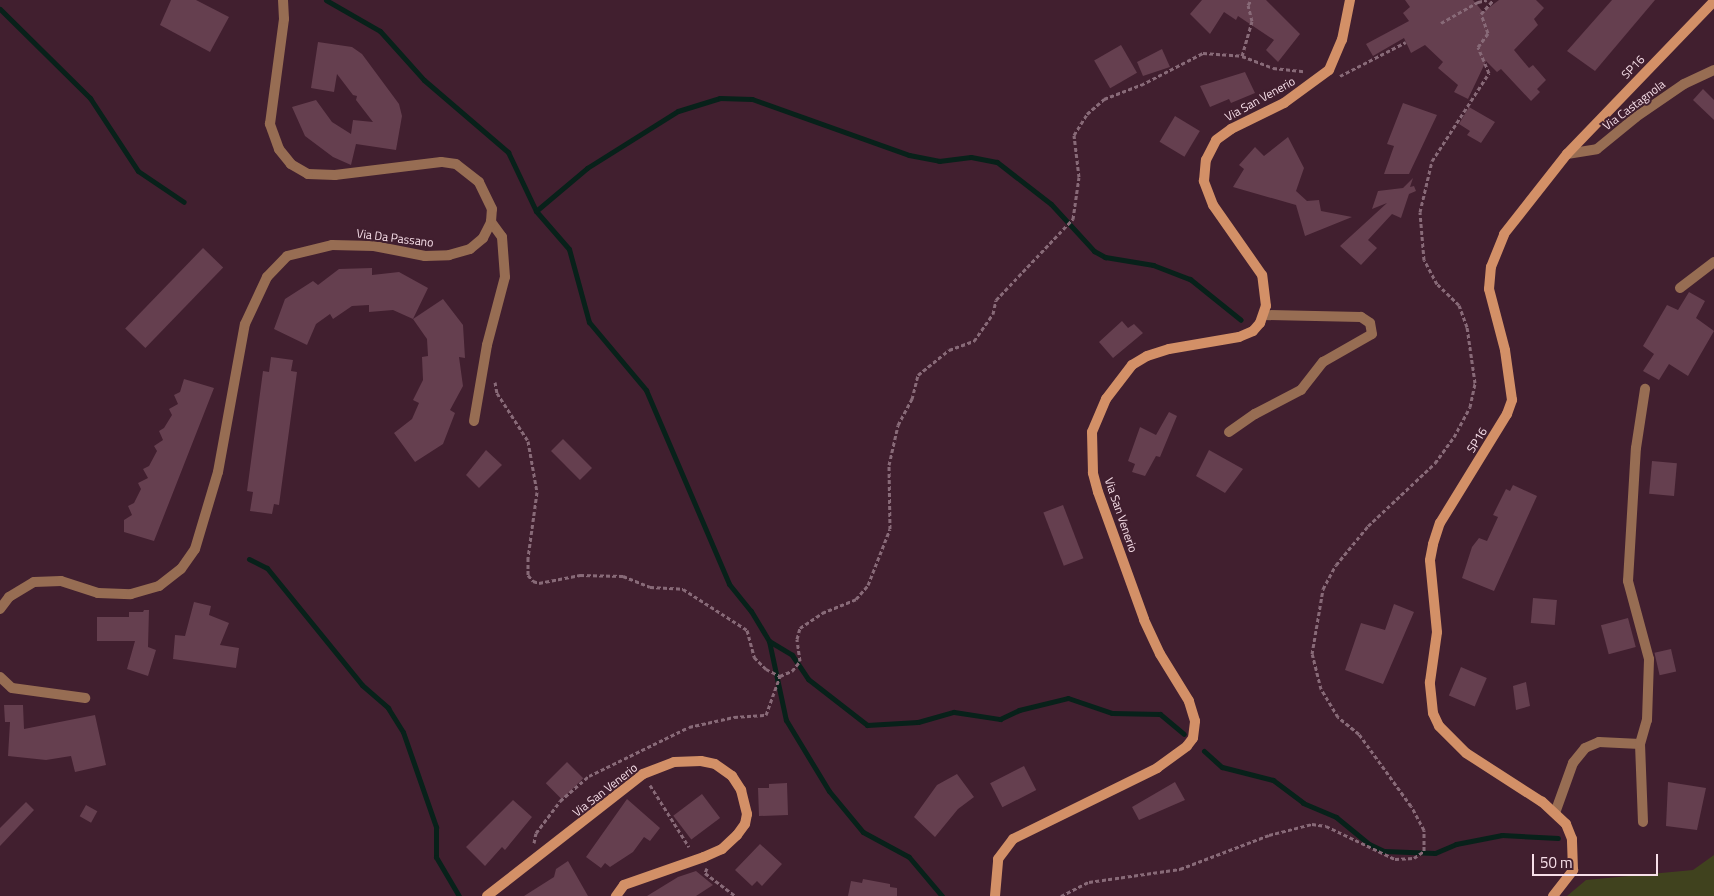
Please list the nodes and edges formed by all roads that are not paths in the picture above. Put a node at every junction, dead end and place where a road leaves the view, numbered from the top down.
1 (283, 0) edge
2 (1350, 0) edge
3 (1714, 0) edge
4 (1714, 70) edge
5 (1568, 154) junction
6 (491, 222) junction
7 (1714, 262) edge
8 (1680, 288) dead end
9 (1264, 315) junction
10 (1646, 389) dead end
11 (474, 421) dead end
12 (1229, 432) dead end
13 (0, 609) edge
14 (0, 677) edge
15 (85, 698) dead end
16 (1640, 744) junction
17 (1555, 813) junction
18 (1643, 822) dead end
19 (487, 896) edge
20 (616, 896) edge
21 (995, 896) edge
22 (1553, 896) edge

1 - 6 street
2 - 9 street, Via San Venerio
3 - 5 street, SP16 / SP16
4 - 5 street, Via Castagnola
5 - 17 street, SP16 / SP16
6 - 11 street
6 - 13 street, Via Da Passano
7 - 8 street
9 - 12 street
9 - 21 street, Via San Venerio
10 - 16 street
14 - 15 street
16 - 17 street
16 - 18 street
17 - 22 street, SP16 / SP16
19 - 20 street, Via San Venerio

